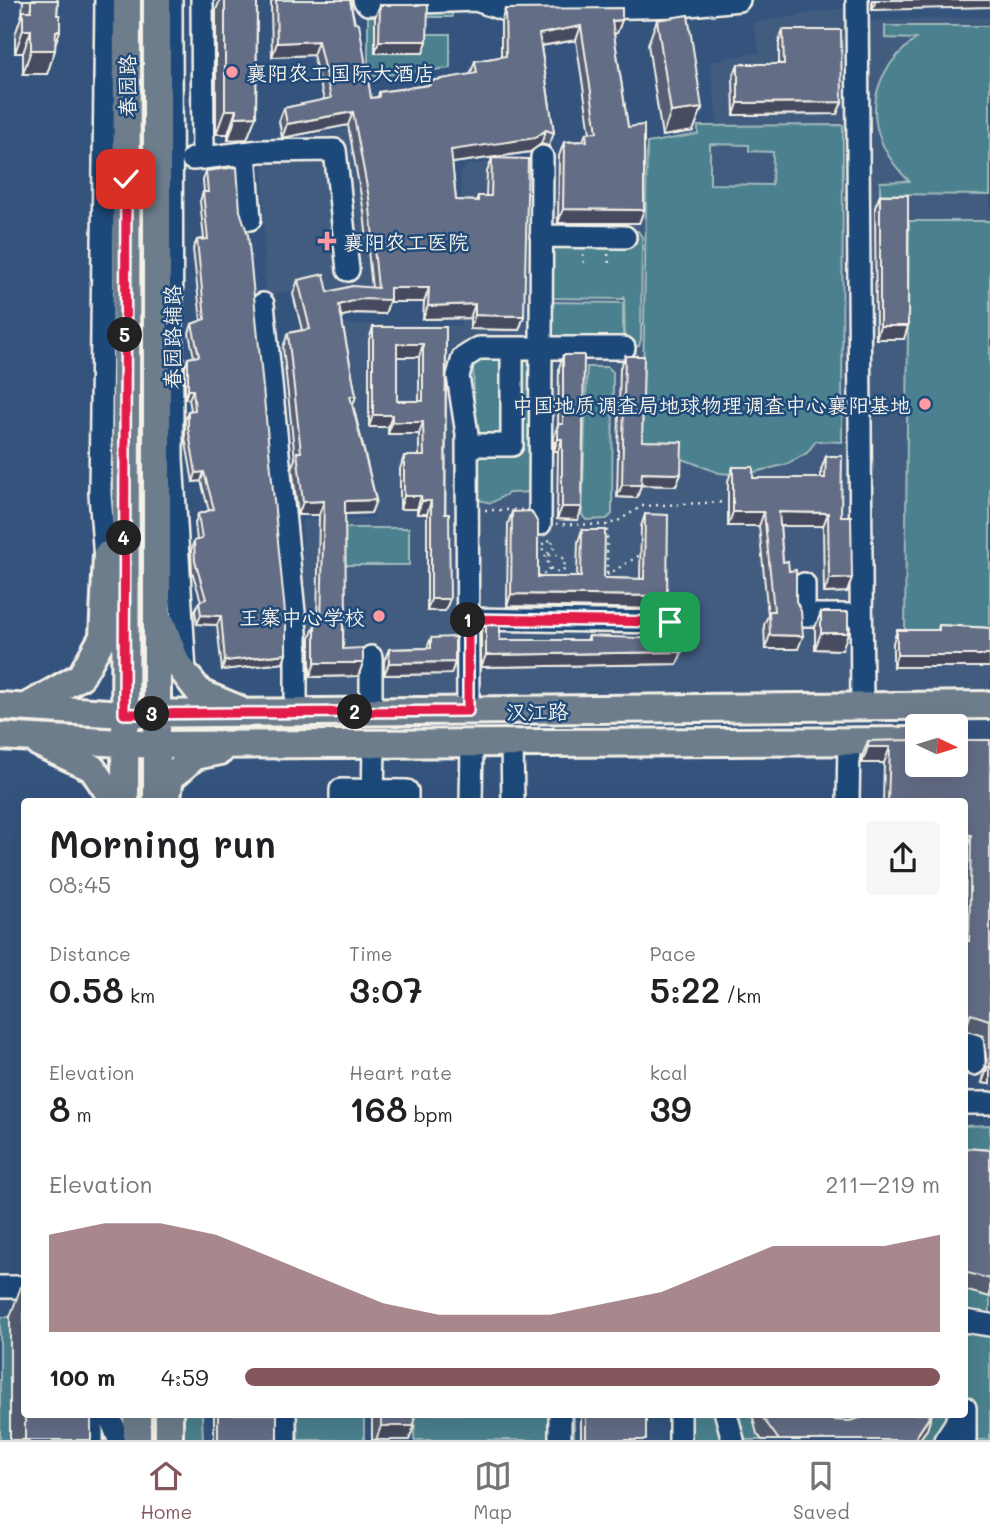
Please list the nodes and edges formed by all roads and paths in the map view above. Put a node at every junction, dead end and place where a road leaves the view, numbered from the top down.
1 (106, 0) edge
2 (127, 0) edge
3 (157, 0) edge
4 (171, 0) edge
5 (202, 0) edge
6 (364, 0) edge
7 (471, 0) edge
8 (738, 0) edge
9 (857, 0) edge
10 (571, 4) edge
11 (116, 83) junction
12 (245, 153) junction
13 (542, 157) dead end
14 (203, 158) junction
15 (171, 162) junction
16 (250, 219) dead end
17 (541, 236) junction
18 (625, 237) dead end
19 (348, 270) dead end
20 (263, 304) dead end
21 (512, 348) junction
22 (540, 348) junction
23 (624, 348) dead end
24 (156, 358) junction
25 (172, 412) junction
26 (467, 445) junction
27 (125, 464) junction
28 (724, 502) dead end
29 (467, 510) junction
30 (607, 524) junction
31 (545, 533) junction
32 (537, 548) edge
33 (546, 555) junction
34 (640, 555) dead end
35 (535, 568) edge
36 (548, 570) junction
37 (541, 574) junction
38 (607, 575) junction
39 (600, 579) edge
40 (554, 580) edge
41 (106, 581) junction
42 (537, 581) edge
43 (804, 584) dead end
44 (156, 608) junction
45 (862, 615) junction
46 (468, 619) junction
47 (670, 622) dead end
48 (371, 657) dead end
49 (185, 674) junction
50 (990, 705) edge
51 (0, 706) edge
52 (28, 706) junction
53 (862, 708) junction
54 (468, 711) junction
55 (371, 712) junction
56 (247, 713) junction
57 (296, 713) junction
58 (124, 714) junction
59 (156, 714) junction
60 (12, 736) edge
61 (905, 741) edge
62 (849, 743) junction
63 (124, 744) junction
64 (156, 744) junction
65 (250, 744) junction
66 (374, 744) junction
67 (472, 744) junction
68 (512, 744) junction
69 (373, 796) edge
70 (112, 798) edge
71 (125, 798) edge
72 (158, 798) edge
73 (167, 798) edge
74 (341, 798) edge
75 (407, 798) edge
76 (471, 798) edge
77 (513, 798) edge
78 (848, 798) edge
79 (968, 1043) edge
80 (974, 1064) dead end
81 (968, 1103) edge
82 (990, 1103) edge
83 (0, 1287) edge
84 (21, 1287) edge
85 (968, 1322) edge
86 (990, 1325) edge
87 (92, 1418) edge
88 (111, 1418) edge
89 (137, 1418) edge
90 (169, 1418) edge
91 (285, 1418) edge
92 (561, 1418) edge
93 (680, 1418) edge
94 (727, 1418) edge
95 (958, 1418) edge
96 (964, 1418) edge
97 (92, 1440) edge
98 (119, 1440) edge
99 (137, 1440) edge
100 (169, 1440) edge
101 (285, 1440) edge
102 (561, 1440) edge
103 (680, 1440) edge
104 (733, 1440) edge
105 (945, 1440) edge
106 (965, 1440) edge

1 - 11 street
2 - 11 main road, 春园路
3 - 24 main road, 春园路
4 - 15 street, 春园路辅路
5 - 14 street
6 - 7 street
7 - 10 street
8 - 10 street
9 - 45 street
11 - 27 main road, 春园路
11 - 41 street
12 - 14 street
12 - 16 street
12 - 19 street
13 - 17 street
14 - 15 street
15 - 25 street, 春园路辅路
17 - 18 street
17 - 22 street
20 - 57 street
21 - 22 street
21 - 26 street
21 - 26 street
22 - 23 street
22 - 31 street
24 - 25 street
24 - 44 main road, 春园路
25 - 49 street, 春园路辅路
26 - 29 street
27 - 41 main road
27 - 58 main road, 春园路
28 - 30 path
29 - 31 path
29 - 46 street
30 - 31 path
30 - 38 path
31 - 32 path
31 - 33 path
31 - 33 path
33 - 36 path
33 - 36 path
34 - 38 path
35 - 37 path
36 - 37 path
36 - 40 path
37 - 42 path
38 - 39 path
41 - 52 main road
43 - 45 street
44 - 49 main road
44 - 59 main road, 春园路
45 - 53 street
46 - 47 street
46 - 54 street
48 - 55 street
49 - 56 main road
50 - 53 main road, 汉江路
51 - 52 main road, 汉江路
52 - 58 main road, 汉江路
53 - 54 main road, 汉江路
54 - 55 main road, 汉江路
55 - 57 main road, 汉江路
56 - 57 main road, 汉江路
56 - 59 main road, 汉江路
58 - 59 main road, 汉江路
58 - 63 main road, 春园路
59 - 64 main road, 春园路
60 - 63 main road, 汉江路
60 - 70 main road
61 - 62 main road, 汉江路
62 - 68 main road, 汉江路
62 - 78 street
63 - 64 main road, 汉江路
63 - 71 main road, 春园路
64 - 65 main road, 汉江路
64 - 72 main road, 春园路
65 - 66 main road, 汉江路
65 - 73 main road
66 - 67 main road, 汉江路
66 - 69 street
67 - 68 main road, 汉江路
67 - 76 street
68 - 77 street
69 - 74 street
69 - 75 street
79 - 80 street
81 - 82 street
83 - 84 street
85 - 86 street
87 - 97 street
88 - 98 street
89 - 99 main road
90 - 100 main road
91 - 101 street
92 - 102 street
93 - 103 street
94 - 104 street
95 - 105 street
96 - 106 street

